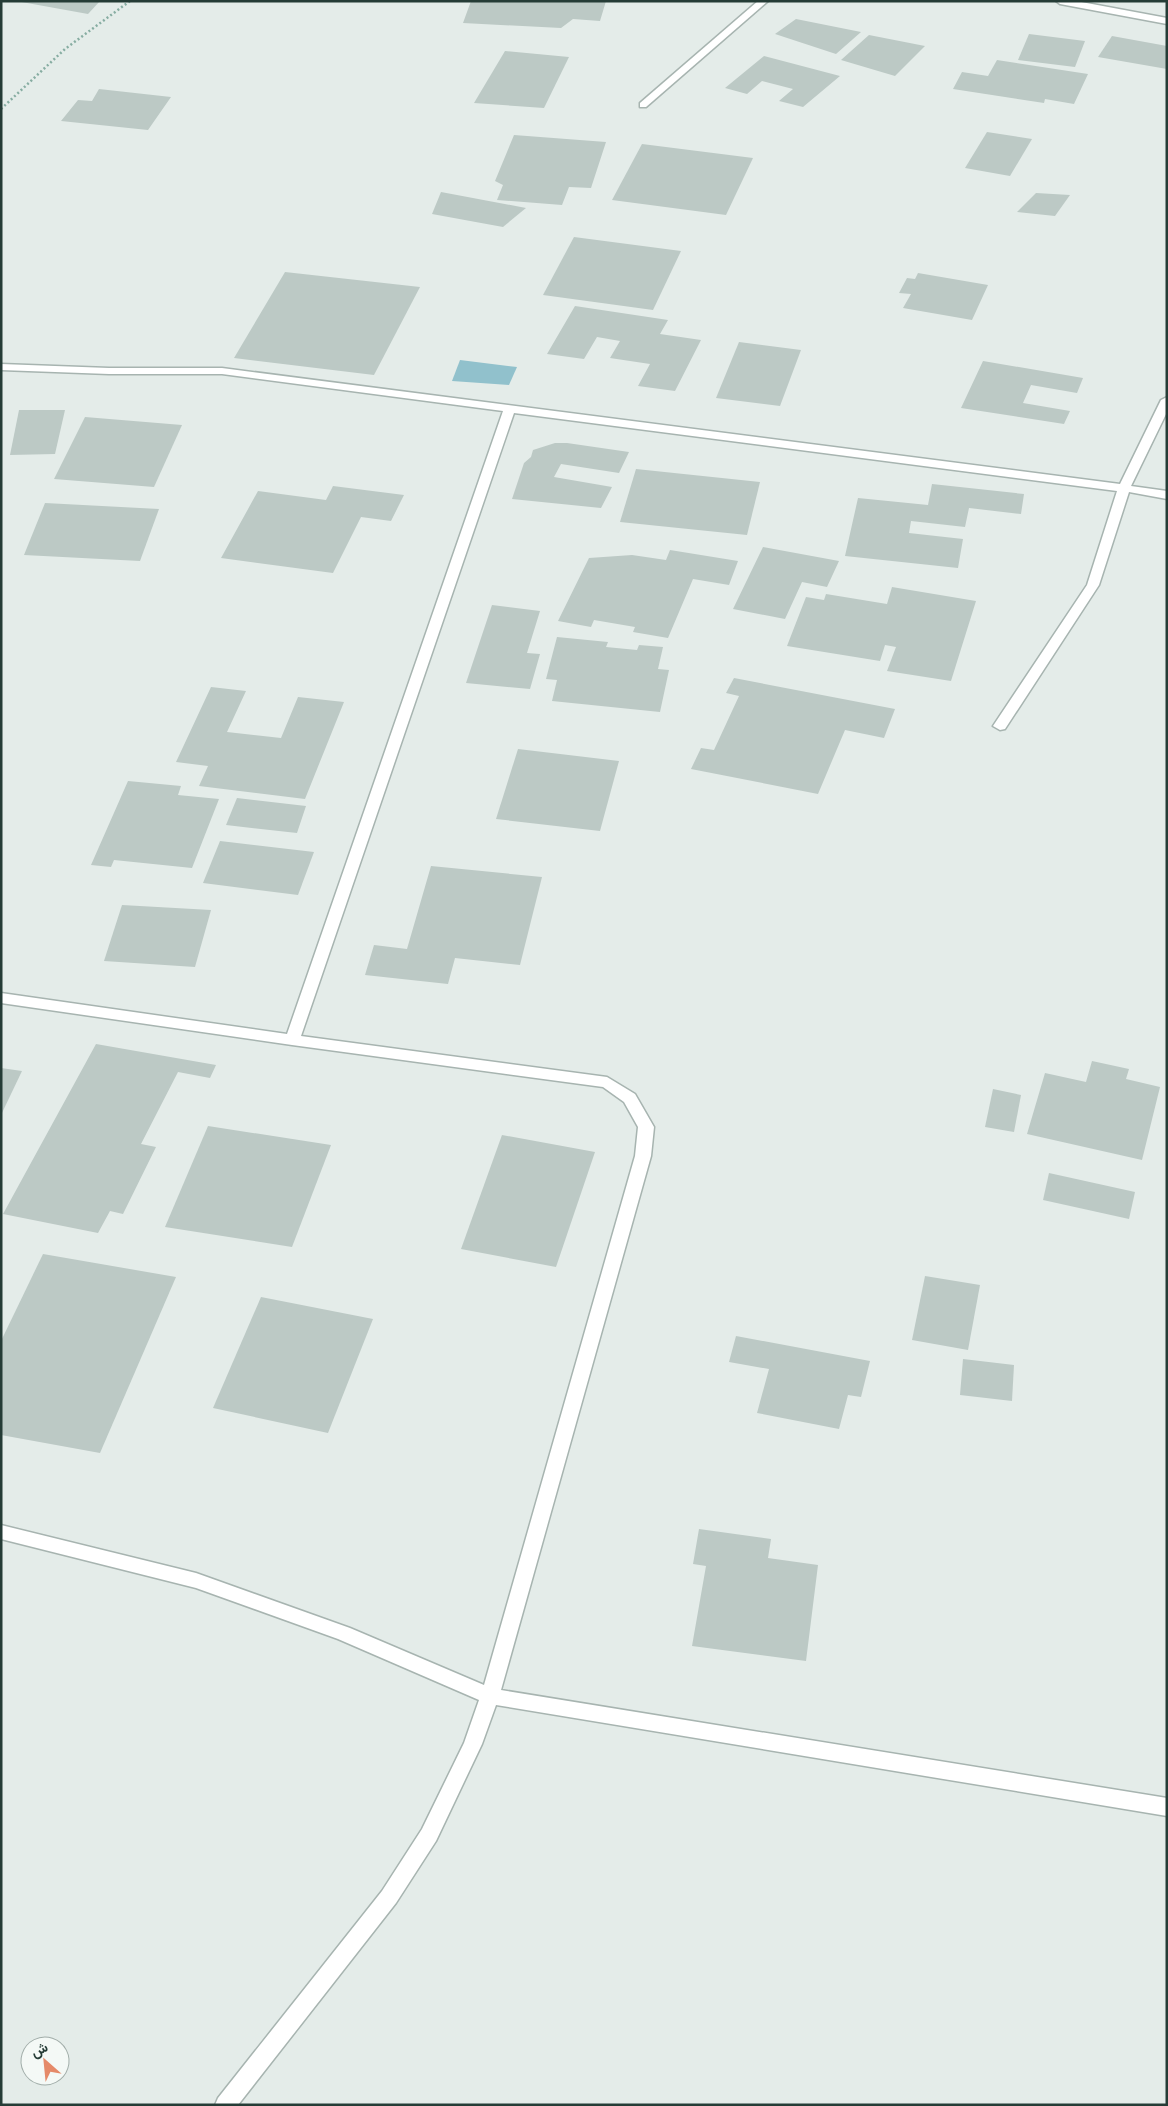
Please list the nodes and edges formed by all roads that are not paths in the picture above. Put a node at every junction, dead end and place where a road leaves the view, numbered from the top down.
1 (764, 1) edge
2 (1060, 1) edge
3 (1167, 21) edge
4 (643, 105) dead end
5 (1, 367) edge
6 (1167, 400) edge
7 (509, 410) junction
8 (1124, 488) junction
9 (1167, 495) edge
10 (1000, 726) dead end
11 (1, 998) edge
12 (292, 1040) junction
13 (1, 1532) edge
14 (490, 1696) junction
15 (1167, 1807) edge
16 (225, 2105) edge

1 - 4 street
2 - 3 street
5 - 7 street
6 - 8 street
7 - 8 street
7 - 12 street
8 - 9 street
8 - 10 street
11 - 12 street
12 - 14 street
13 - 14 street
14 - 15 street
14 - 16 street

